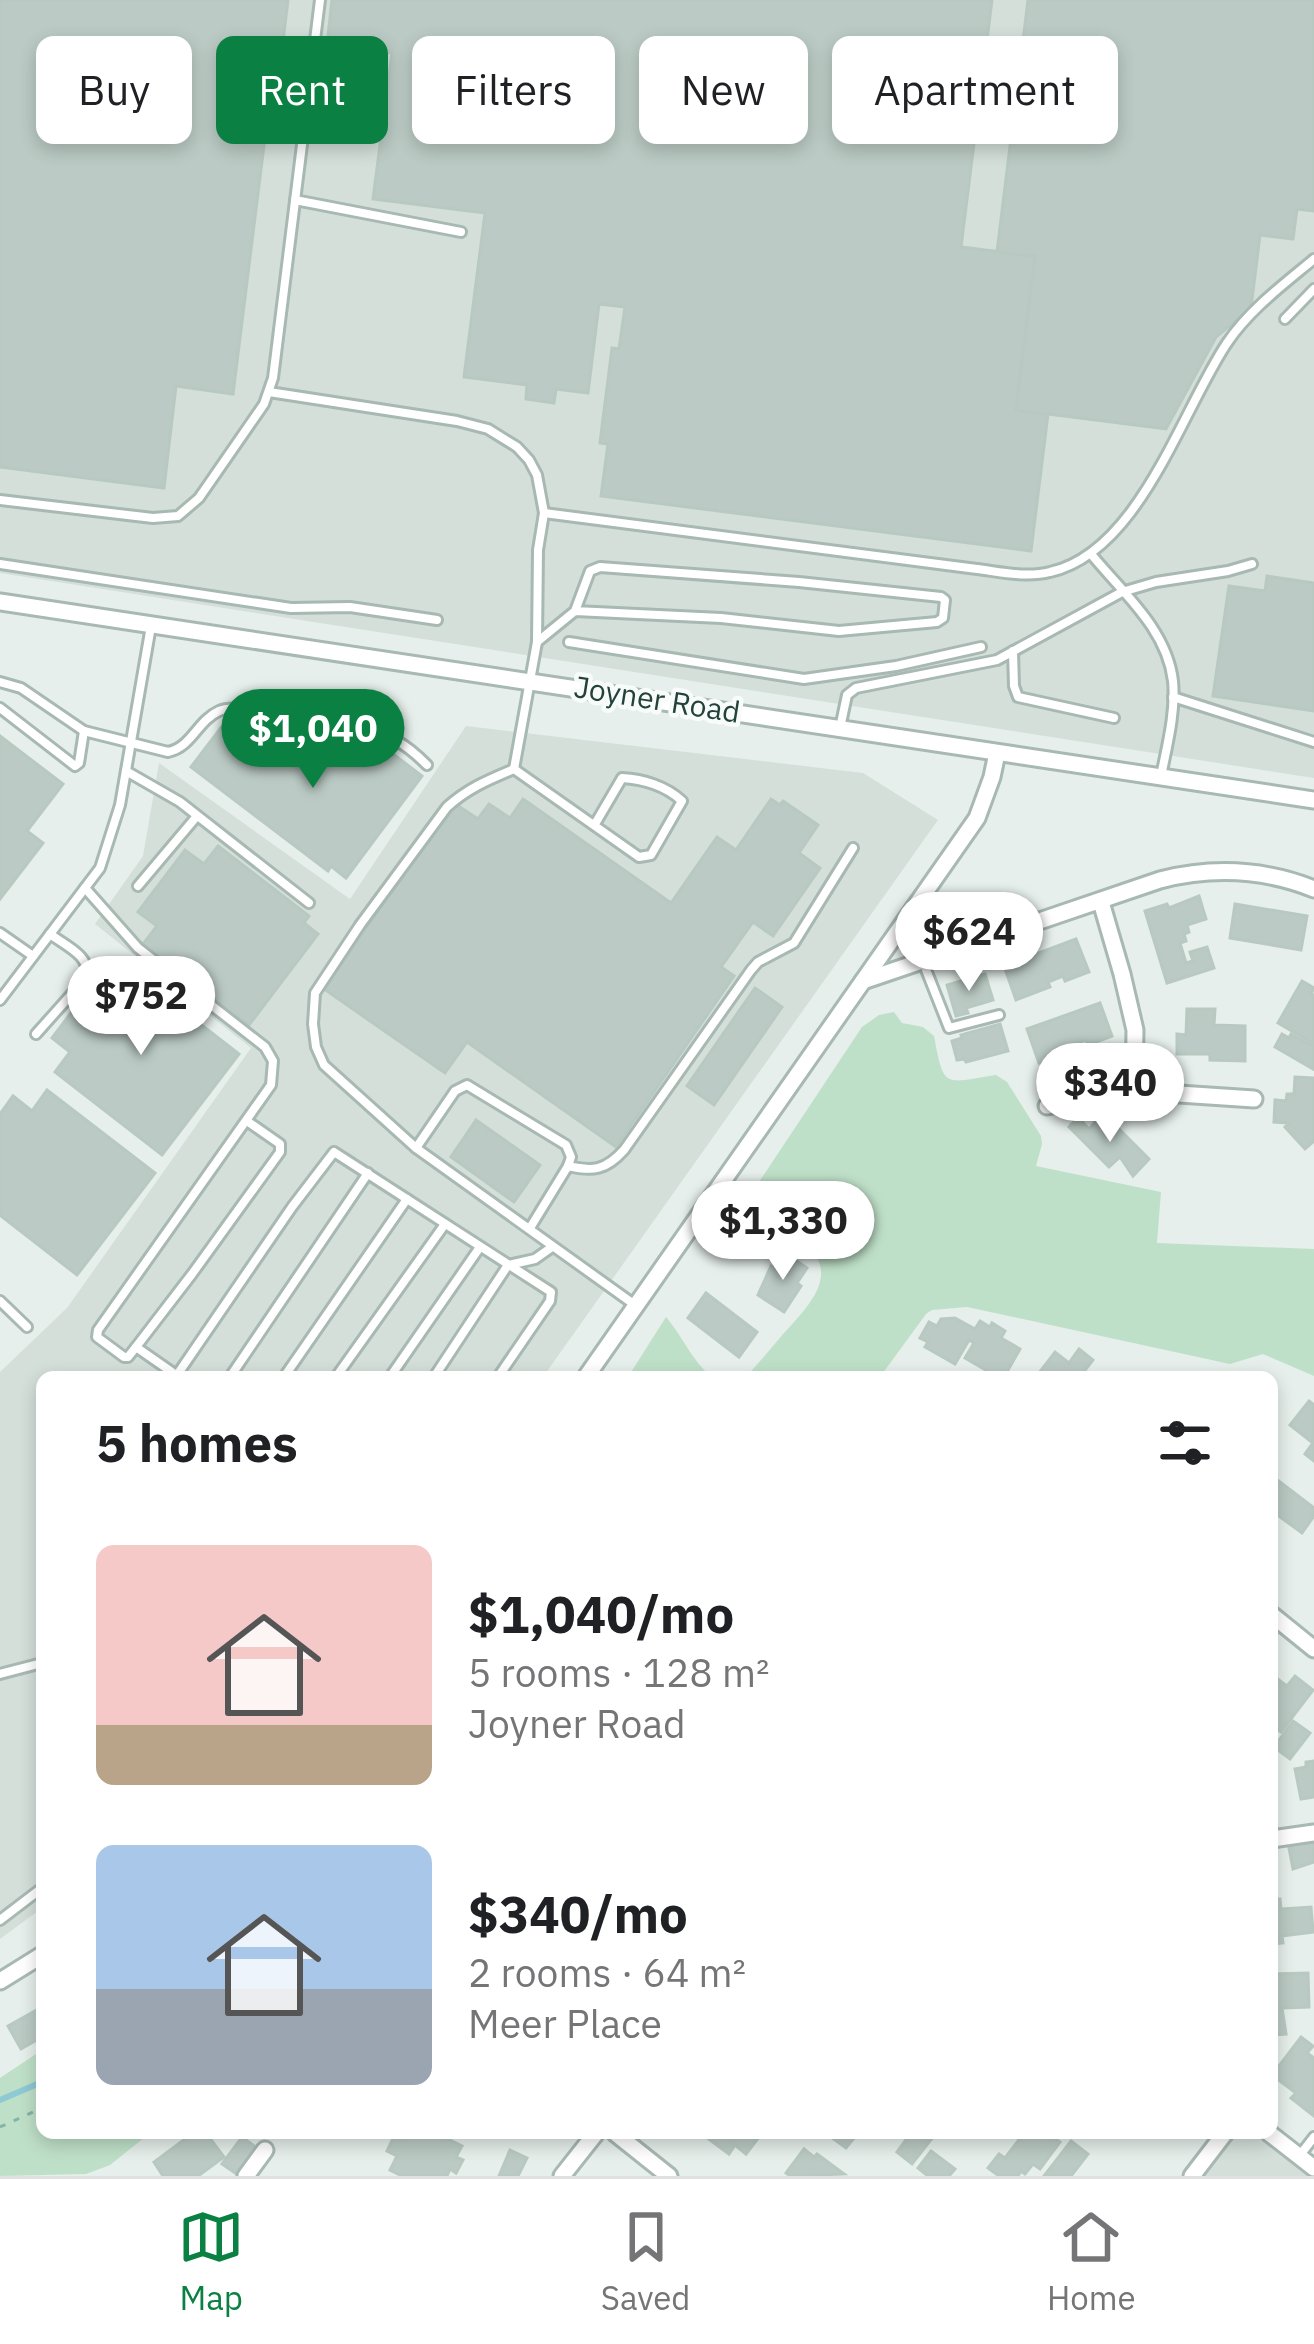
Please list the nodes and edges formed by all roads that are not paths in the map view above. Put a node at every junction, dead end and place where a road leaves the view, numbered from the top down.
1 (320, 0) edge
2 (295, 200) junction
3 (461, 232) dead end
4 (1314, 259) edge
5 (1314, 290) edge
6 (1285, 319) dead end
7 (268, 392) junction
8 (0, 500) edge
9 (544, 513) junction
10 (1091, 554) junction
11 (0, 564) edge
12 (1252, 565) dead end
13 (1122, 592) junction
14 (0, 602) edge
15 (575, 611) junction
16 (437, 620) dead end
17 (152, 625) junction
18 (536, 642) junction
19 (569, 642) dead end
20 (981, 647) dead end
21 (1013, 651) junction
22 (530, 680) junction
23 (0, 682) edge
24 (1173, 697) junction
25 (0, 708) edge
26 (1114, 718) dead end
27 (840, 728) junction
28 (84, 731) junction
29 (1314, 742) edge
30 (131, 745) junction
31 (997, 753) junction
32 (427, 765) dead end
33 (514, 770) junction
34 (126, 771) junction
35 (1161, 777) junction
36 (1314, 800) edge
37 (197, 816) junction
38 (595, 824) junction
39 (853, 848) dead end
40 (138, 886) dead end
41 (85, 888) junction
42 (1314, 889) edge
43 (1101, 902) junction
44 (309, 903) dead end
45 (0, 933) edge
46 (50, 934) junction
47 (33, 956) junction
48 (923, 961) junction
49 (862, 981) junction
50 (0, 1000) edge
51 (999, 1015) dead end
52 (36, 1034) dead end
53 (1134, 1091) junction
54 (1254, 1099) dead end
55 (1047, 1106) dead end
56 (247, 1121) junction
57 (416, 1148) junction
58 (568, 1166) junction
59 (368, 1173) junction
60 (407, 1199) junction
61 (445, 1224) junction
62 (530, 1228) junction
63 (552, 1246) junction
64 (480, 1247) junction
65 (508, 1265) junction
66 (0, 1301) edge
67 (636, 1306) junction
68 (27, 1327) dead end
69 (136, 1347) junction
70 (171, 1371) edge
71 (181, 1371) edge
72 (234, 1371) edge
73 (288, 1371) edge
74 (339, 1371) edge
75 (394, 1371) edge
76 (438, 1371) edge
77 (501, 1371) edge
78 (590, 1371) edge
79 (1278, 1620) edge
80 (1314, 1649) edge
81 (36, 1665) edge
82 (0, 1674) edge
83 (1314, 1832) edge
84 (1278, 1838) edge
85 (36, 1893) edge
86 (0, 1920) edge
87 (36, 1959) edge
88 (0, 1981) edge
89 (1314, 2137) edge
90 (591, 2139) edge
91 (623, 2139) edge
92 (1220, 2139) edge
93 (1277, 2139) edge
94 (265, 2150) dead end
95 (1299, 2156) junction
96 (1314, 2168) edge
97 (246, 2176) edge
98 (562, 2176) edge
99 (669, 2176) edge
100 (1192, 2176) edge

1 - 2 lane
2 - 3 lane
2 - 7 lane
4 - 10 lane
5 - 6 lane
7 - 8 lane
7 - 9 lane
9 - 10 lane
9 - 18 lane
10 - 13 lane
11 - 16 lane
12 - 13 lane
13 - 21 lane
13 - 24 lane
14 - 17 street, Joyner Road
15 - 15 lane
15 - 18 lane
17 - 22 street, Joyner Road
17 - 30 lane
18 - 22 lane
19 - 20 lane
21 - 26 lane
21 - 27 lane
22 - 27 street, Joyner Road
22 - 33 lane
23 - 28 lane
24 - 29 lane
24 - 35 lane
25 - 28 lane
27 - 31 street, Joyner Road
28 - 30 lane
30 - 32 lane
30 - 34 lane
31 - 35 street, Joyner Road
31 - 49 street
33 - 38 lane
33 - 57 lane
34 - 37 lane
34 - 41 lane
35 - 36 street, Joyner Road
37 - 40 lane
37 - 44 lane
38 - 38 lane
39 - 58 lane
41 - 46 lane
41 - 56 lane
42 - 43 street
43 - 48 street
43 - 53 street
45 - 47 lane
46 - 47 lane
46 - 52 lane
47 - 50 lane
48 - 49 street
48 - 51 lane
49 - 67 street
53 - 54 street
53 - 55 street
56 - 69 lane
56 - 69 lane
57 - 58 lane
57 - 62 lane
58 - 62 lane
59 - 60 lane
59 - 71 lane
59 - 72 lane
60 - 61 lane
60 - 73 lane
61 - 64 lane
61 - 74 lane
62 - 63 lane
63 - 65 lane
63 - 67 lane
64 - 65 lane
64 - 75 lane
65 - 76 lane
65 - 77 lane
66 - 68 lane
67 - 78 street
69 - 70 lane
79 - 80 street
81 - 82 lane
83 - 84 street
85 - 86 lane
87 - 88 street
89 - 95 lane
90 - 98 street
91 - 99 street
92 - 100 street
93 - 95 street
94 - 97 street
95 - 96 street

